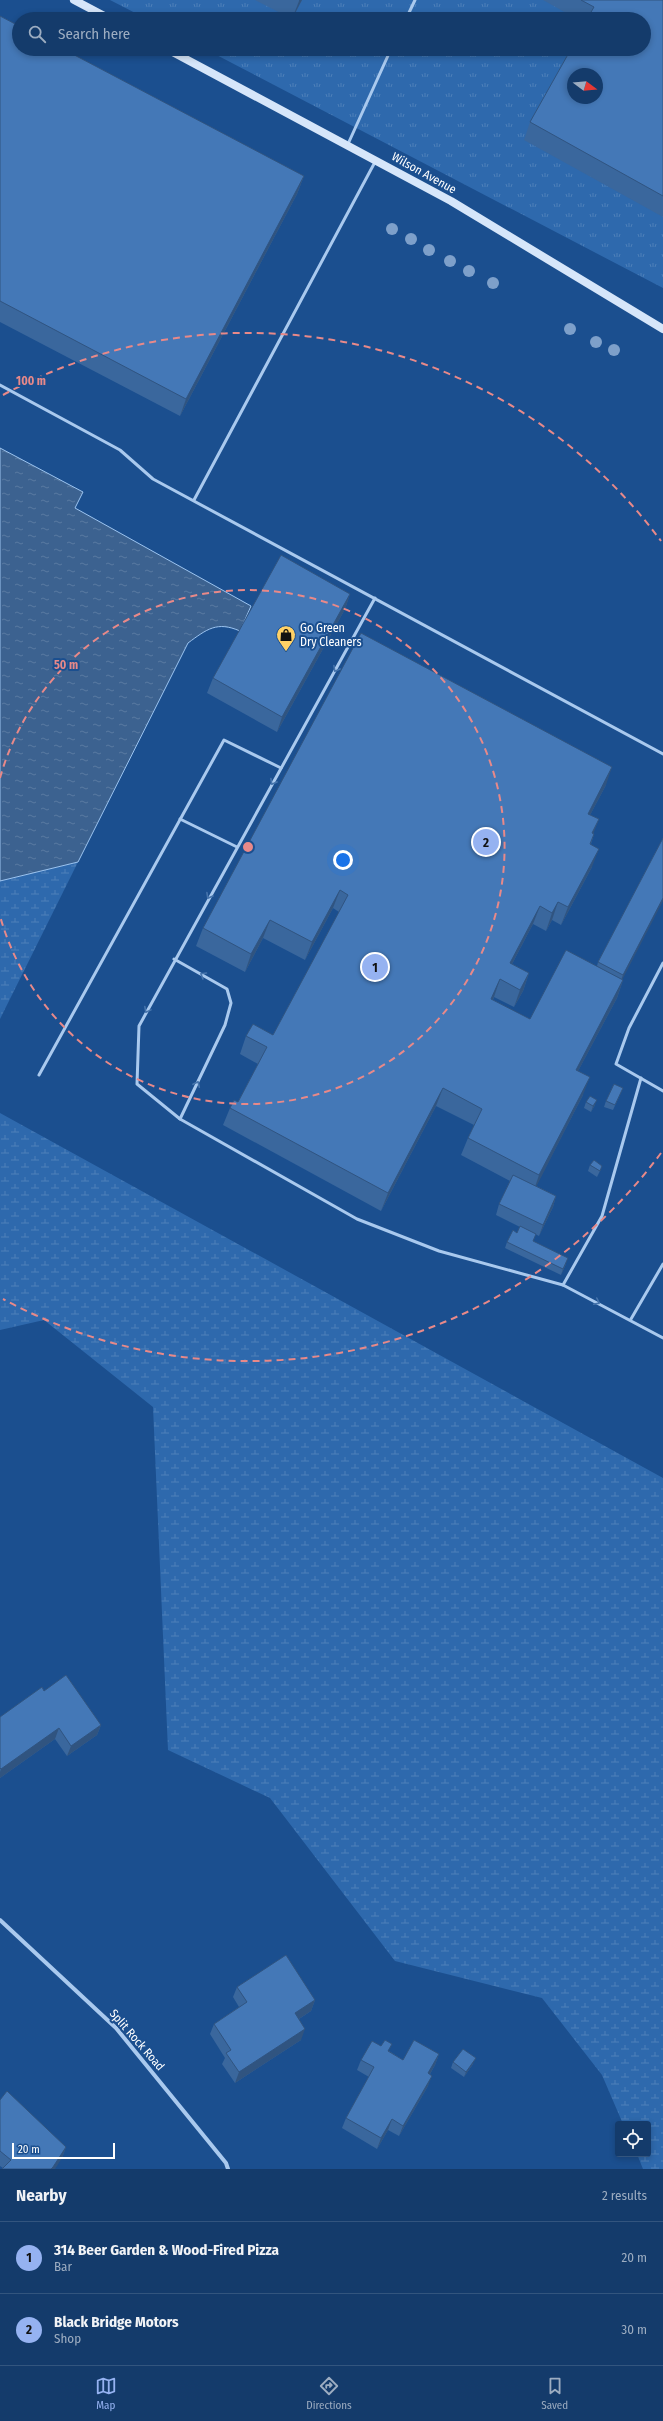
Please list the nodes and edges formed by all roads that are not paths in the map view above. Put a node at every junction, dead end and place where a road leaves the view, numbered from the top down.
1 (74, 0) edge
2 (415, 0) edge
3 (97, 12) edge
4 (409, 12) edge
5 (180, 56) edge
6 (388, 56) edge
7 (348, 144) junction
8 (376, 160) junction
9 (663, 329) edge
10 (0, 385) edge
11 (194, 500) junction
12 (375, 598) junction
13 (663, 754) edge
14 (281, 768) junction
15 (180, 819) junction
16 (237, 847) junction
17 (174, 959) junction
18 (663, 963) edge
19 (39, 1075) dead end
20 (641, 1078) junction
21 (663, 1091) edge
22 (180, 1119) junction
23 (663, 1264) edge
24 (563, 1285) junction
25 (631, 1319) junction
26 (663, 1338) edge
27 (0, 1920) edge
28 (228, 2169) edge

1 - 3 main road
2 - 4 lane
5 - 7 main road, Wilson Avenue
6 - 7 lane
7 - 8 main road, Wilson Avenue
8 - 9 main road, Wilson Avenue
8 - 11 lane
10 - 11 lane
11 - 12 lane
12 - 13 lane
12 -> 14 lane
14 - 15 lane
14 -> 16 lane
15 - 16 lane
15 - 19 lane
16 -> 17 lane
17 -> 22 lane
22 -> 17 lane
18 - 20 lane
20 - 21 lane
20 - 24 lane
22 - 24 lane
23 - 25 lane
24 -> 25 lane
25 - 26 lane
27 - 28 street, Split Rock Road

